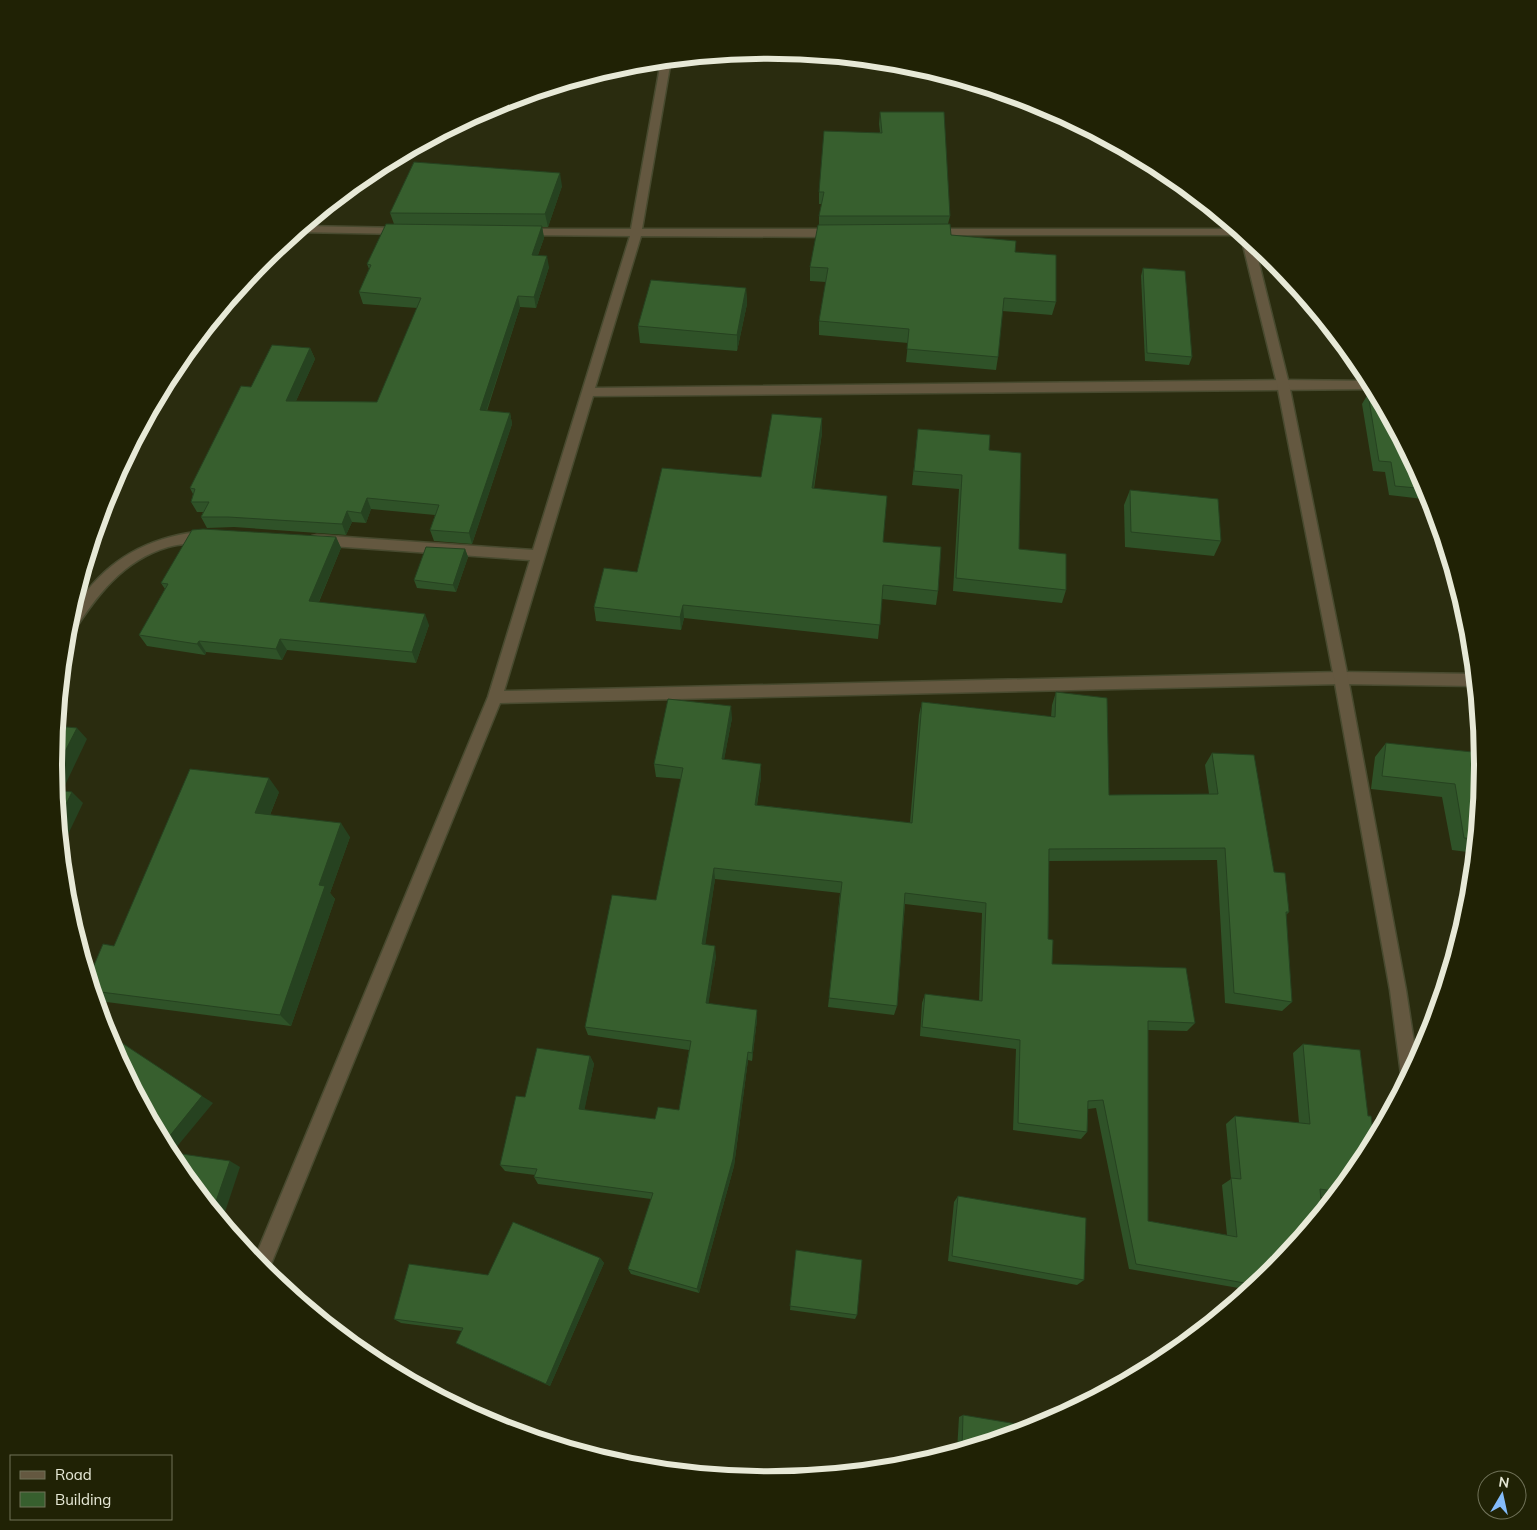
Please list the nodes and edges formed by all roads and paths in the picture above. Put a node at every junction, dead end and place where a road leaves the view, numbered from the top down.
1 (665, 67) edge
2 (309, 229) edge
3 (418, 231) edge
4 (517, 232) edge
5 (1232, 232) edge
6 (844, 233) edge
7 (923, 233) edge
8 (636, 234) junction
9 (1250, 249) edge
10 (1283, 384) junction
11 (1363, 385) edge
12 (587, 392) junction
13 (220, 536) edge
14 (305, 539) edge
15 (537, 555) junction
16 (79, 614) edge
17 (1341, 678) junction
18 (1470, 680) edge
19 (494, 697) junction
20 (1408, 1063) edge
21 (264, 1259) edge

1 - 8 street
2 - 3 street
4 - 8 street
5 - 7 street
6 - 8 street
8 - 12 street
9 - 10 street
10 - 11 street
10 - 12 street
10 - 17 street
12 - 15 street
13 - 16 street
14 - 15 street
15 - 19 street
17 - 18 street
17 - 19 street
17 - 20 street
19 - 21 street

